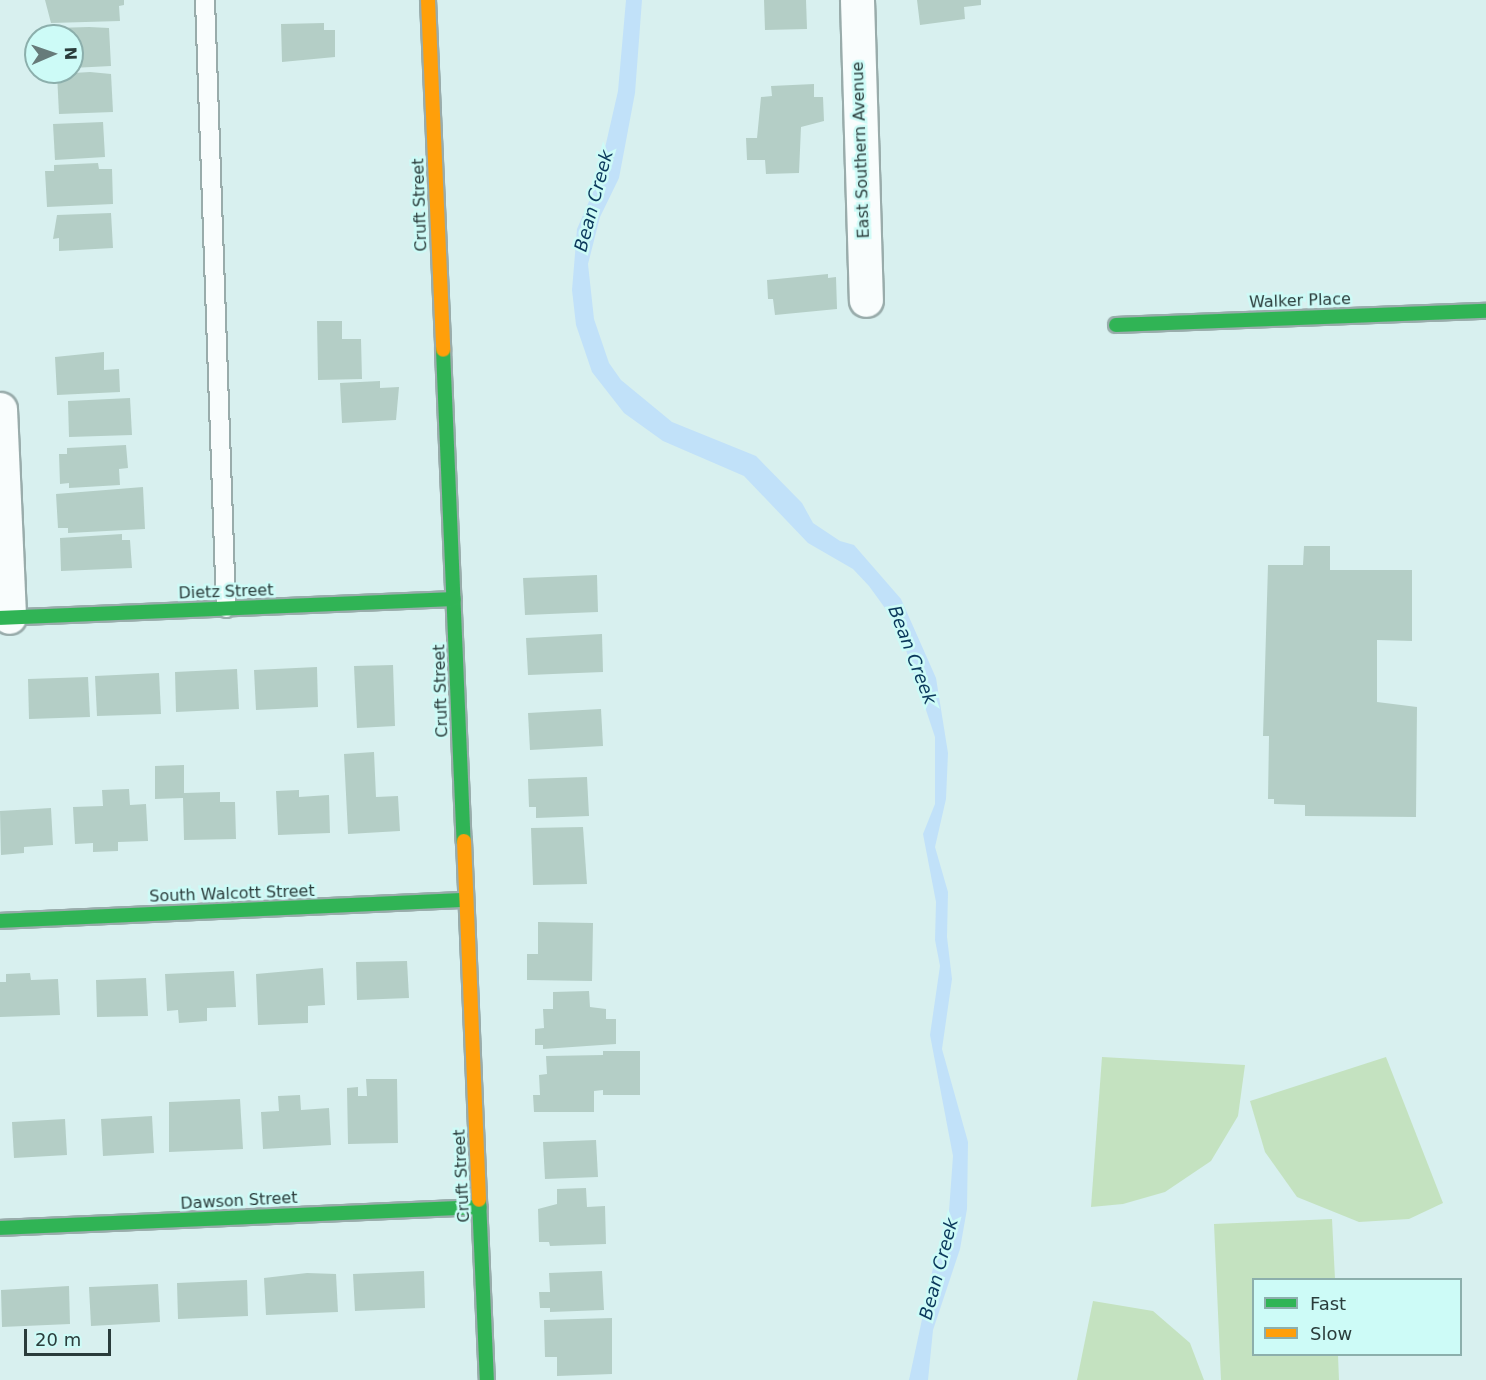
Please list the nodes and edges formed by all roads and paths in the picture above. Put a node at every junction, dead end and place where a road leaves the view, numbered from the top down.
1 (205, 0) edge
2 (428, 0) edge
3 (857, 0) edge
4 (866, 300) dead end
5 (1486, 311) edge
6 (1116, 325) dead end
7 (0, 409) edge
8 (454, 599) junction
9 (226, 608) junction
10 (4, 618) edge
11 (466, 900) junction
12 (0, 921) edge
13 (480, 1207) junction
14 (0, 1228) edge
15 (488, 1380) edge

1 - 9 lane
2 - 8 street, Cruft Street
3 - 4 street, East Southern Avenue
5 - 6 street, Walker Place
7 - 10 street
8 - 9 street, Dietz Street
8 - 11 street, Cruft Street
9 - 10 street, Dietz Street
11 - 12 street, South Walcott Street
11 - 13 street, Cruft Street
13 - 14 street, Dawson Street
13 - 15 street, Cruft Street

